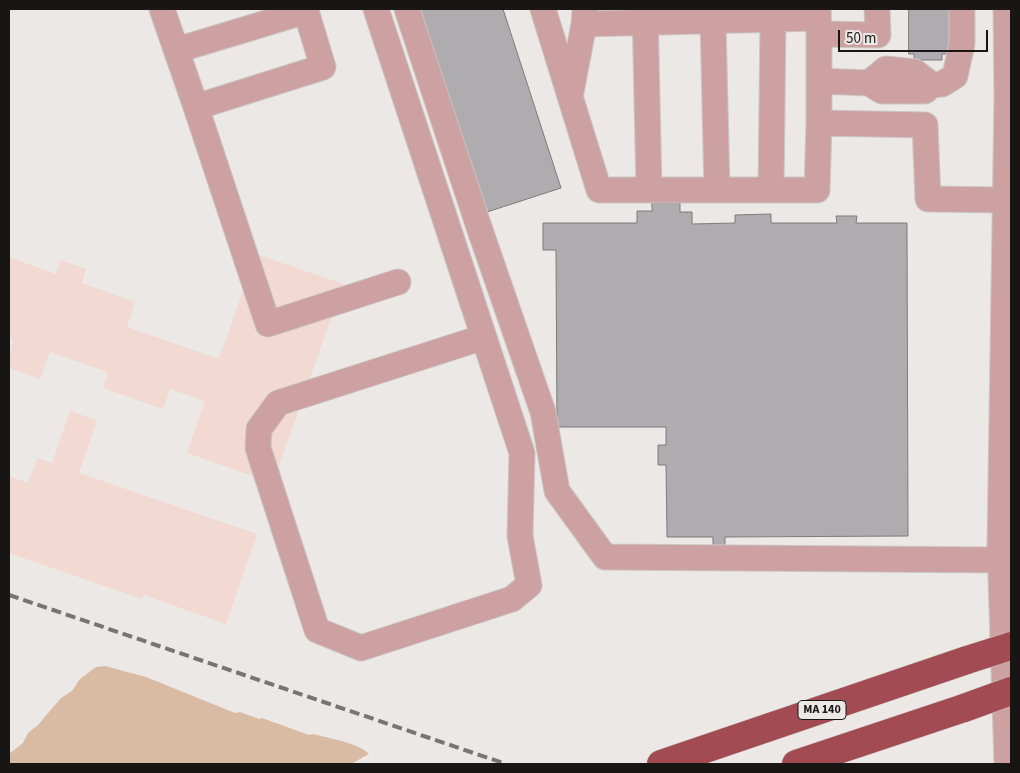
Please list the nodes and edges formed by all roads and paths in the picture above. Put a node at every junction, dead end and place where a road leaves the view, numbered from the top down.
1 (162, 9) edge
2 (376, 9) edge
3 (407, 9) edge
4 (543, 9) edge
5 (878, 9) edge
6 (962, 9) edge
7 (1006, 9) edge
8 (584, 16) edge
9 (645, 16) edge
10 (773, 20) junction
11 (818, 20) edge
12 (713, 21) junction
13 (176, 50) junction
14 (819, 81) junction
15 (570, 96) junction
16 (196, 108) junction
17 (819, 123) junction
18 (650, 190) junction
19 (717, 190) junction
20 (772, 190) junction
21 (1004, 200) junction
22 (398, 282) dead end
23 (484, 337) junction
24 (1000, 560) junction
25 (1011, 646) edge
26 (1011, 691) edge
27 (669, 762) edge
28 (796, 764) edge
29 (1007, 764) edge

1 - 13 street
2 - 23 street
3 - 24 street
4 - 15 street
5 - 11 street
6 - 14 street
7 - 21 street
8 - 9 street
8 - 15 street
9 - 12 street
9 - 18 street
10 - 11 street
10 - 12 street
10 - 20 street
11 - 14 street
12 - 19 street
13 - 16 street
13 - 16 street
14 - 17 street
15 - 18 street
16 - 22 street
17 - 20 street
17 - 21 street
18 - 19 street
19 - 20 street
21 - 24 street
23 - 23 street
24 - 29 street
25 - 27 highway, MA 140, bridge
26 - 28 highway, bridge

